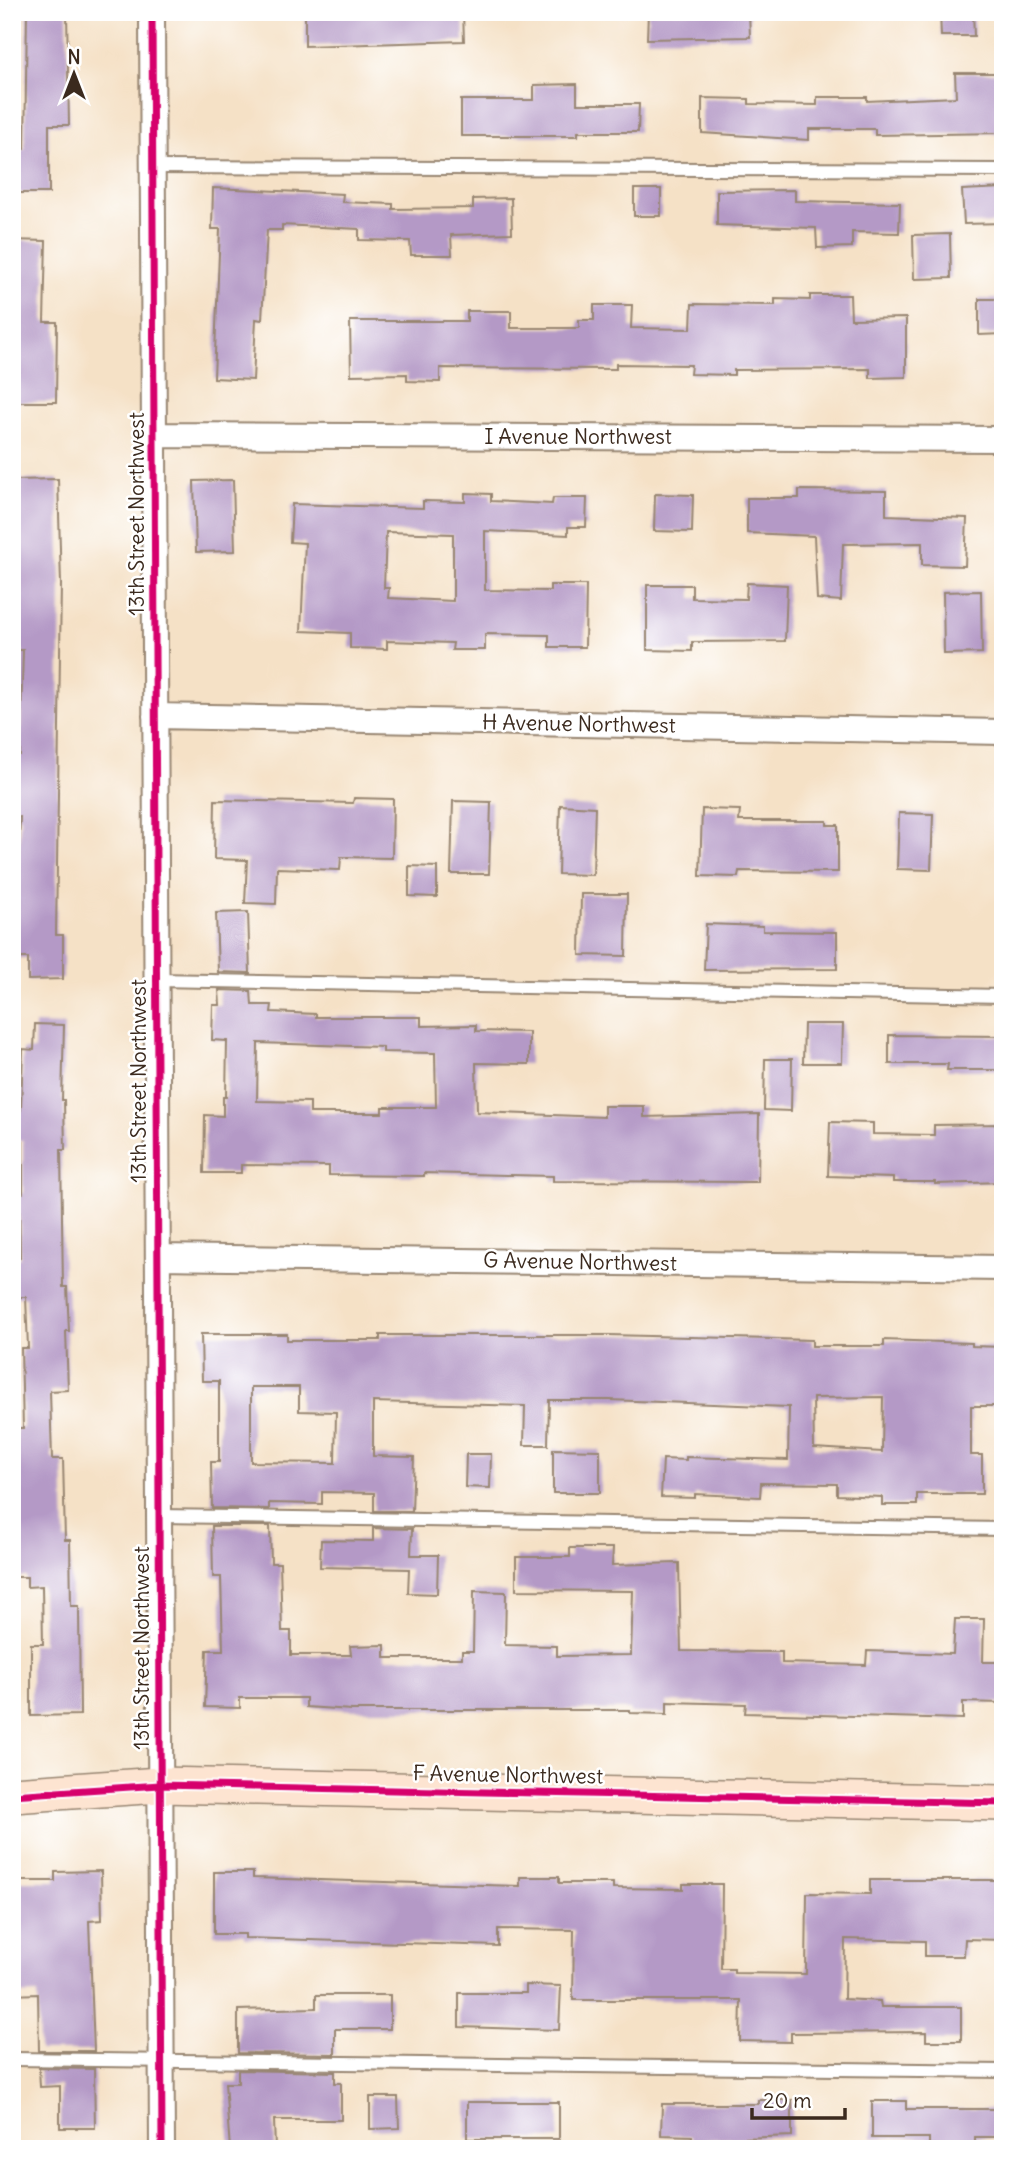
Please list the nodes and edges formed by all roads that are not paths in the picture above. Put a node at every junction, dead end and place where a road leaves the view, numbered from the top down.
1 (152, 12) edge
2 (153, 167) junction
3 (1003, 170) edge
4 (154, 435) junction
5 (1003, 439) edge
6 (155, 716) junction
7 (1003, 732) edge
8 (156, 981) junction
9 (1003, 996) edge
10 (158, 1257) junction
11 (1003, 1268) edge
12 (159, 1516) junction
13 (1003, 1529) edge
14 (160, 1785) junction
15 (12, 1795) edge
16 (1003, 1803) edge
17 (12, 2059) edge
18 (161, 2060) junction
19 (1003, 2071) edge
20 (162, 2149) edge

1 - 2 street, 13th Street Northwest
2 - 3 lane
2 - 4 street, 13th Street Northwest
4 - 5 street, I Avenue Northwest
4 - 6 street, 13th Street Northwest
6 - 7 street, H Avenue Northwest
6 - 8 street, 13th Street Northwest
8 - 9 lane
8 - 10 street, 13th Street Northwest
10 - 11 street, G Avenue Northwest
10 - 12 street, 13th Street Northwest
12 - 13 lane
12 - 14 street, 13th Street Northwest
14 - 15 main road, F Avenue Northwest
14 - 16 main road, F Avenue Northwest
14 - 18 street, 13th Street Northwest
17 - 18 lane
18 - 19 lane
18 - 20 street, 13th Street Northwest

